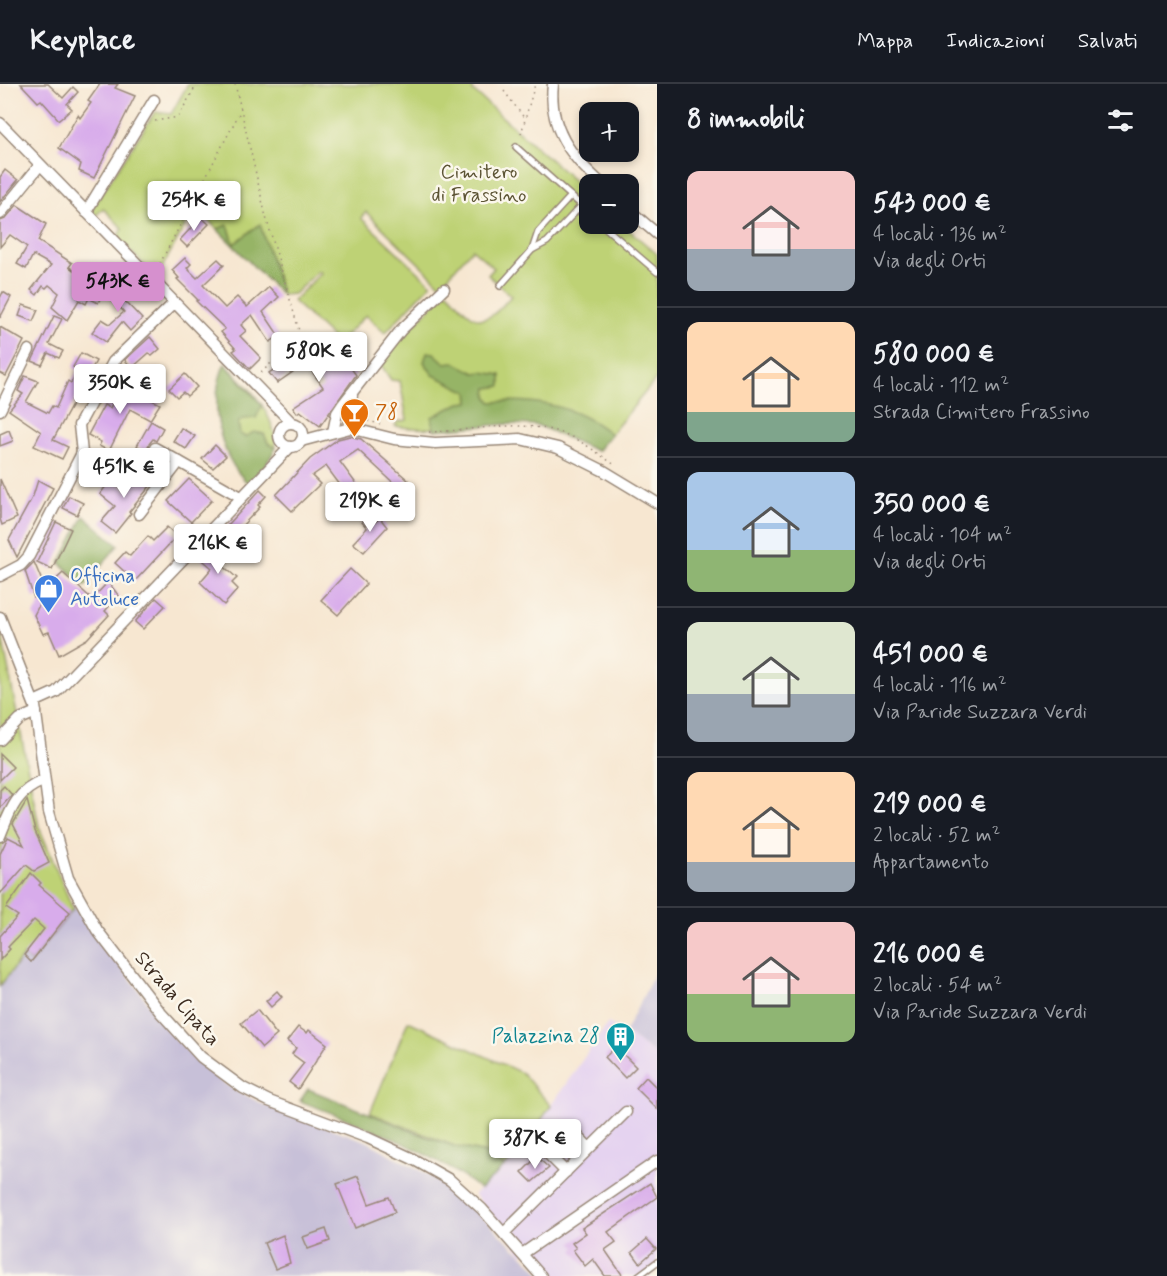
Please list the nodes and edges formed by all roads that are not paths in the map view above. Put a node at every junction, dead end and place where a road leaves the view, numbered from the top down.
1 (553, 84) edge
2 (154, 100) dead end
3 (0, 123) edge
4 (516, 147) dead end
5 (40, 165) junction
6 (591, 174) edge
7 (571, 196) junction
8 (579, 204) edge
9 (579, 208) edge
10 (86, 212) junction
11 (0, 214) edge
12 (639, 218) edge
13 (613, 234) edge
14 (657, 234) edge
15 (532, 250) junction
16 (657, 272) edge
17 (500, 286) dead end
18 (444, 289) dead end
19 (173, 304) junction
20 (29, 350) dead end
21 (353, 392) junction
22 (270, 403) junction
23 (0, 410) edge
24 (292, 423) junction
25 (350, 428) junction
26 (333, 432) junction
27 (301, 436) junction
28 (283, 440) junction
29 (155, 448) dead end
30 (179, 462) junction
31 (241, 497) junction
32 (657, 503) edge
33 (140, 514) dead end
34 (0, 576) edge
35 (0, 617) edge
36 (35, 707) junction
37 (0, 740) edge
38 (44, 781) junction
39 (0, 836) edge
40 (626, 1112) dead end
41 (573, 1131) dead end
42 (589, 1148) junction
43 (546, 1152) dead end
44 (657, 1161) edge
45 (566, 1172) junction
46 (504, 1233) junction
47 (522, 1254) junction
48 (657, 1262) edge
49 (541, 1276) edge
50 (638, 1276) edge

1 - 6 street
2 - 10 street
3 - 5 street
4 - 7 lane
5 - 10 street
5 - 11 street
7 - 8 lane
7 - 15 lane
9 - 15 lane
10 - 19 street
12 - 14 street
13 - 16 lane
15 - 17 lane
18 - 21 street
19 - 22 street
19 - 34 street
20 - 23 street
21 - 25 street
21 - 26 street
22 - 24 street
22 - 28 street
24 - 27 street
24 - 28 street
25 - 26 street
25 - 32 street
26 - 27 street
27 - 28 street
28 - 31 street
29 - 30 street
30 - 31 street
30 - 33 street
31 - 36 street
35 - 36 street, Strada Cipata
36 - 37 street
36 - 38 street, Strada Cipata
38 - 39 street
38 - 46 street, Strada Cipata
40 - 42 street
41 - 42 street
42 - 45 street
43 - 45 street
44 - 47 street
45 - 46 street
46 - 47 street, Strada Cipata
47 - 49 street, Strada Cipata
48 - 50 lane

